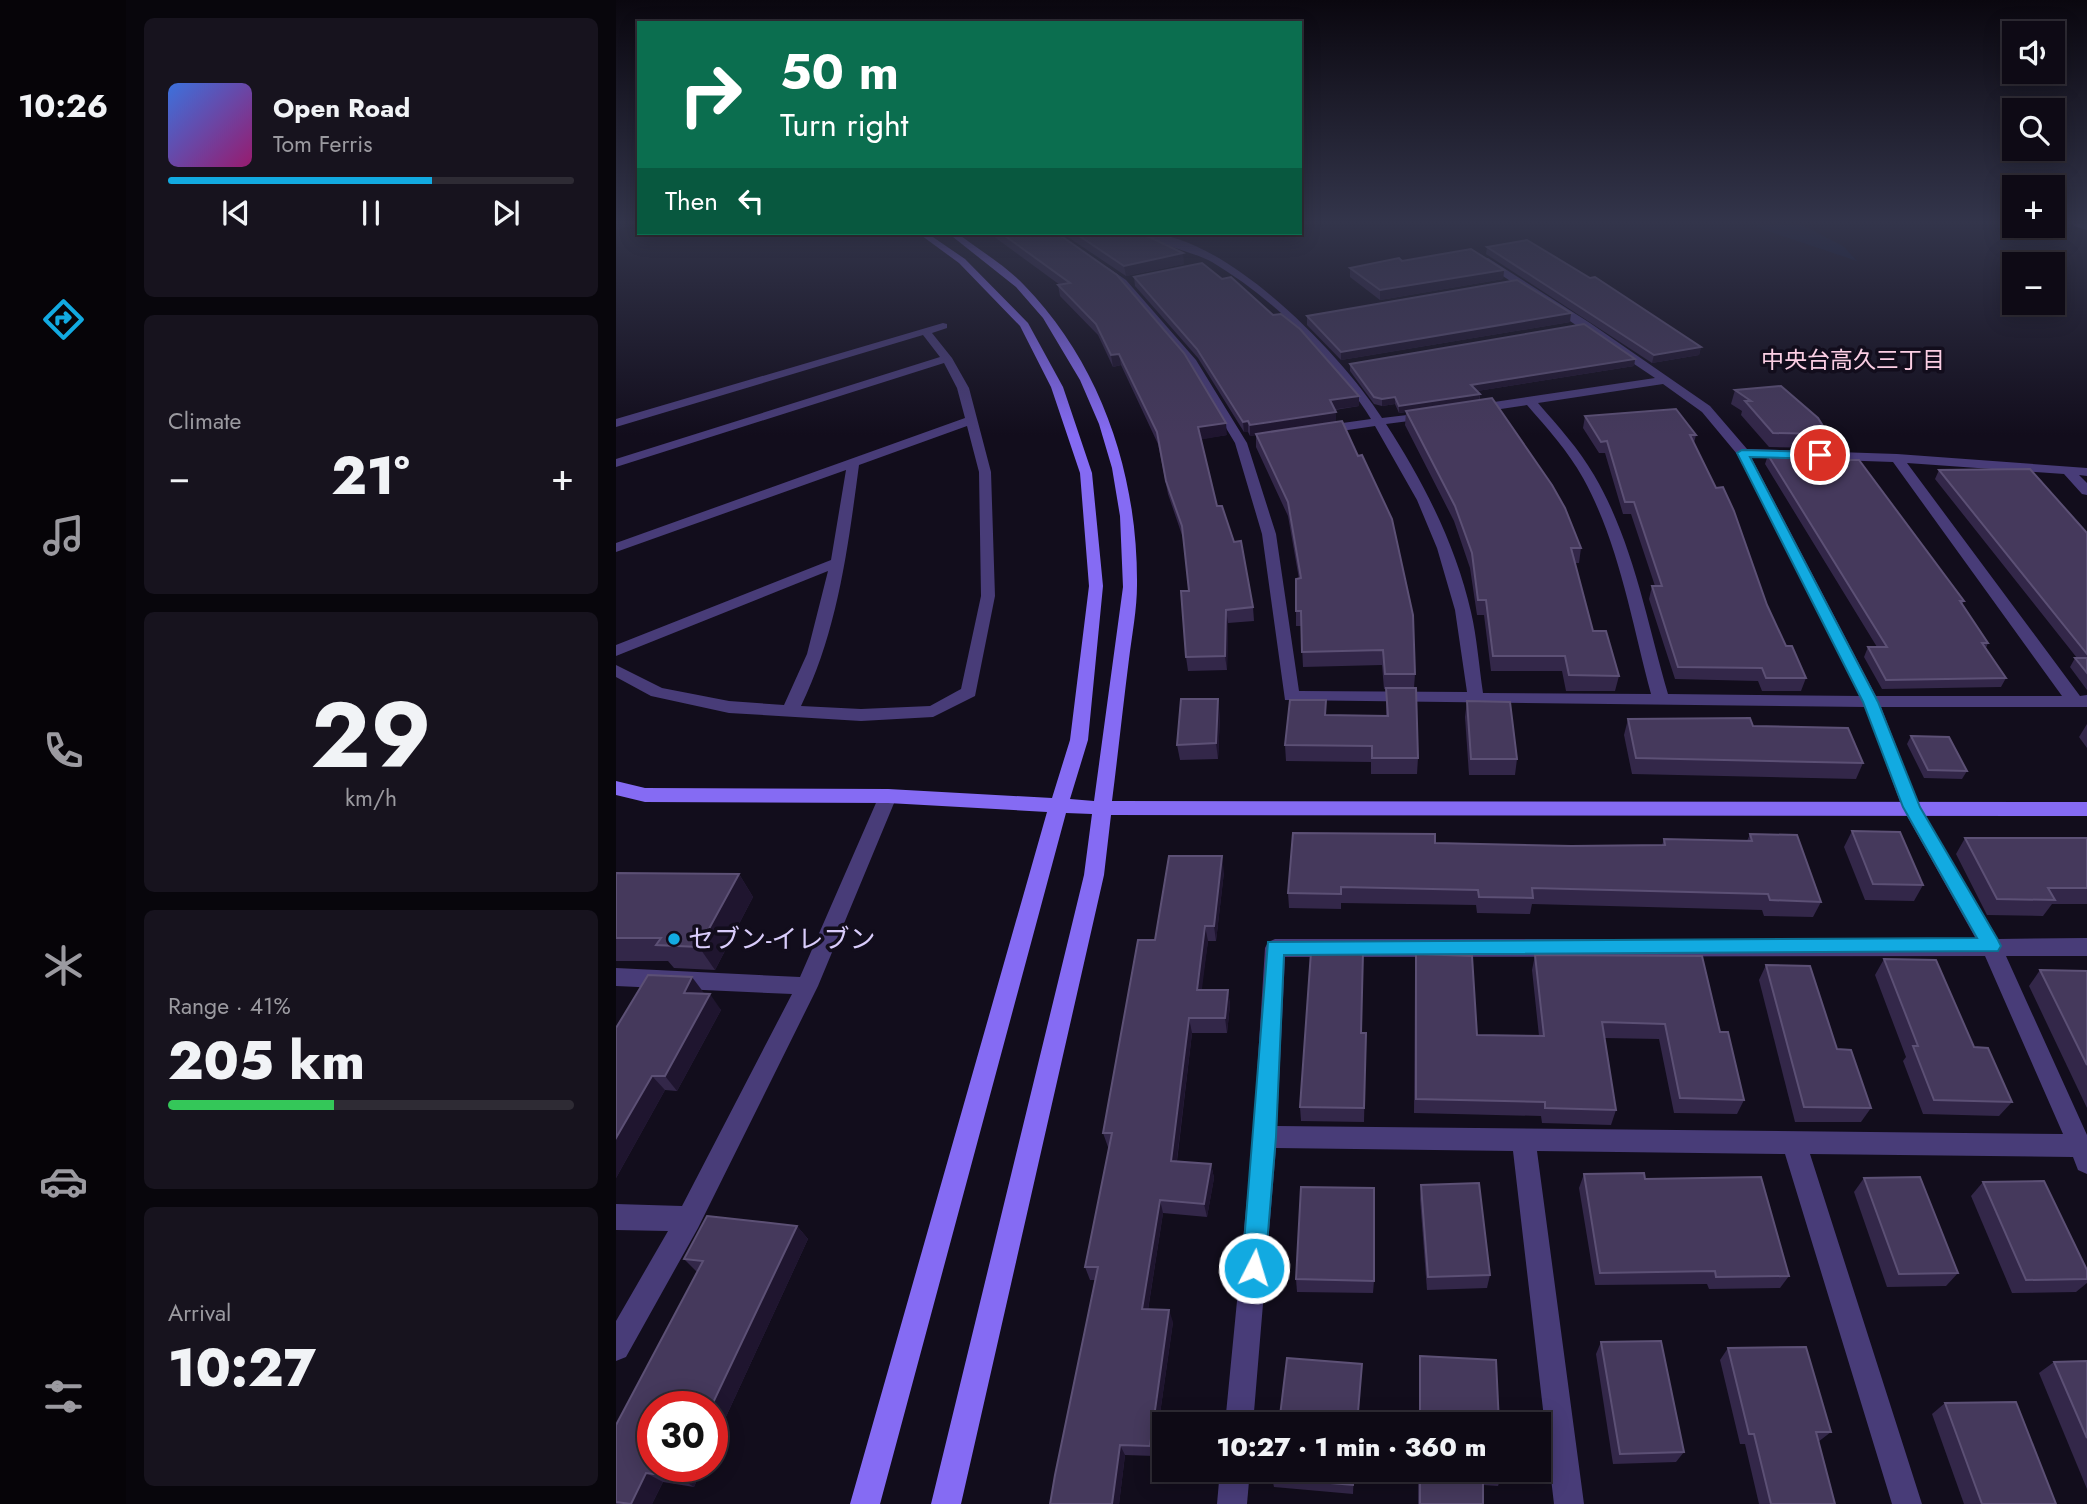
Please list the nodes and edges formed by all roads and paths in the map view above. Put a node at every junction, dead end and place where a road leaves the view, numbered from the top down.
1 (997, 294) edge
2 (1025, 294) edge
3 (1139, 294) edge
4 (1266, 294) edge
5 (1530, 294) edge
6 (943, 326) dead end
7 (925, 331) junction
8 (947, 358) junction
9 (1666, 380) junction
10 (1531, 402) junction
11 (1462, 411) edge
12 (1448, 412) edge
13 (971, 420) junction
14 (1380, 420) junction
15 (616, 423) edge
16 (1310, 432) edge
17 (1742, 453) junction
18 (1897, 458) junction
19 (853, 461) junction
20 (616, 463) edge
21 (2067, 470) junction
22 (2087, 472) edge
23 (2087, 491) edge
24 (616, 548) edge
25 (838, 562) junction
26 (616, 651) edge
27 (616, 670) edge
28 (1476, 698) junction
29 (1661, 699) junction
30 (2081, 701) edge
31 (1871, 702) junction
32 (790, 710) junction
33 (616, 788) edge
34 (888, 796) junction
35 (1058, 807) junction
36 (1912, 807) junction
37 (1102, 808) junction
38 (2087, 809) edge
39 (1991, 946) junction
40 (2087, 947) edge
41 (616, 977) edge
42 (807, 986) junction
43 (1265, 1137) junction
44 (1524, 1140) junction
45 (1794, 1143) junction
46 (2084, 1152) edge
47 (616, 1217) edge
48 (689, 1219) junction
49 (616, 1347) edge
50 (1240, 1412) edge
51 (1234, 1482) edge
52 (865, 1504) edge
53 (946, 1504) edge
54 (1232, 1504) edge
55 (1569, 1504) edge
56 (1907, 1504) edge

1 - 35 street
2 - 37 street
3 - 28 street
4 - 14 street
5 - 9 street
6 - 7 street
7 - 8 street
7 - 15 street
8 - 13 street
8 - 20 street
9 - 10 street
9 - 17 street
10 - 11 street
10 - 29 street
12 - 14 street
13 - 19 street
13 - 32 street
14 - 16 street
14 - 28 street
17 - 18 street
17 - 31 street
18 - 21 street
18 - 30 street
19 - 24 street
19 - 25 street
21 - 22 street
21 - 23 street
25 - 26 street
25 - 32 street
27 - 32 street
28 - 29 street
29 - 31 street
30 - 31 street
31 - 36 street
33 - 34 street
34 - 35 street
34 - 42 street
35 - 37 street
35 - 52 street
36 - 37 street
36 - 38 street
36 - 39 street
37 - 53 street
39 - 40 street
39 - 43 street
39 - 46 street
41 - 42 street
42 - 48 street
43 - 44 street
43 - 50 street
44 - 45 street
44 - 55 street
45 - 46 street
45 - 56 street
47 - 48 street
48 - 49 street
51 - 54 street

